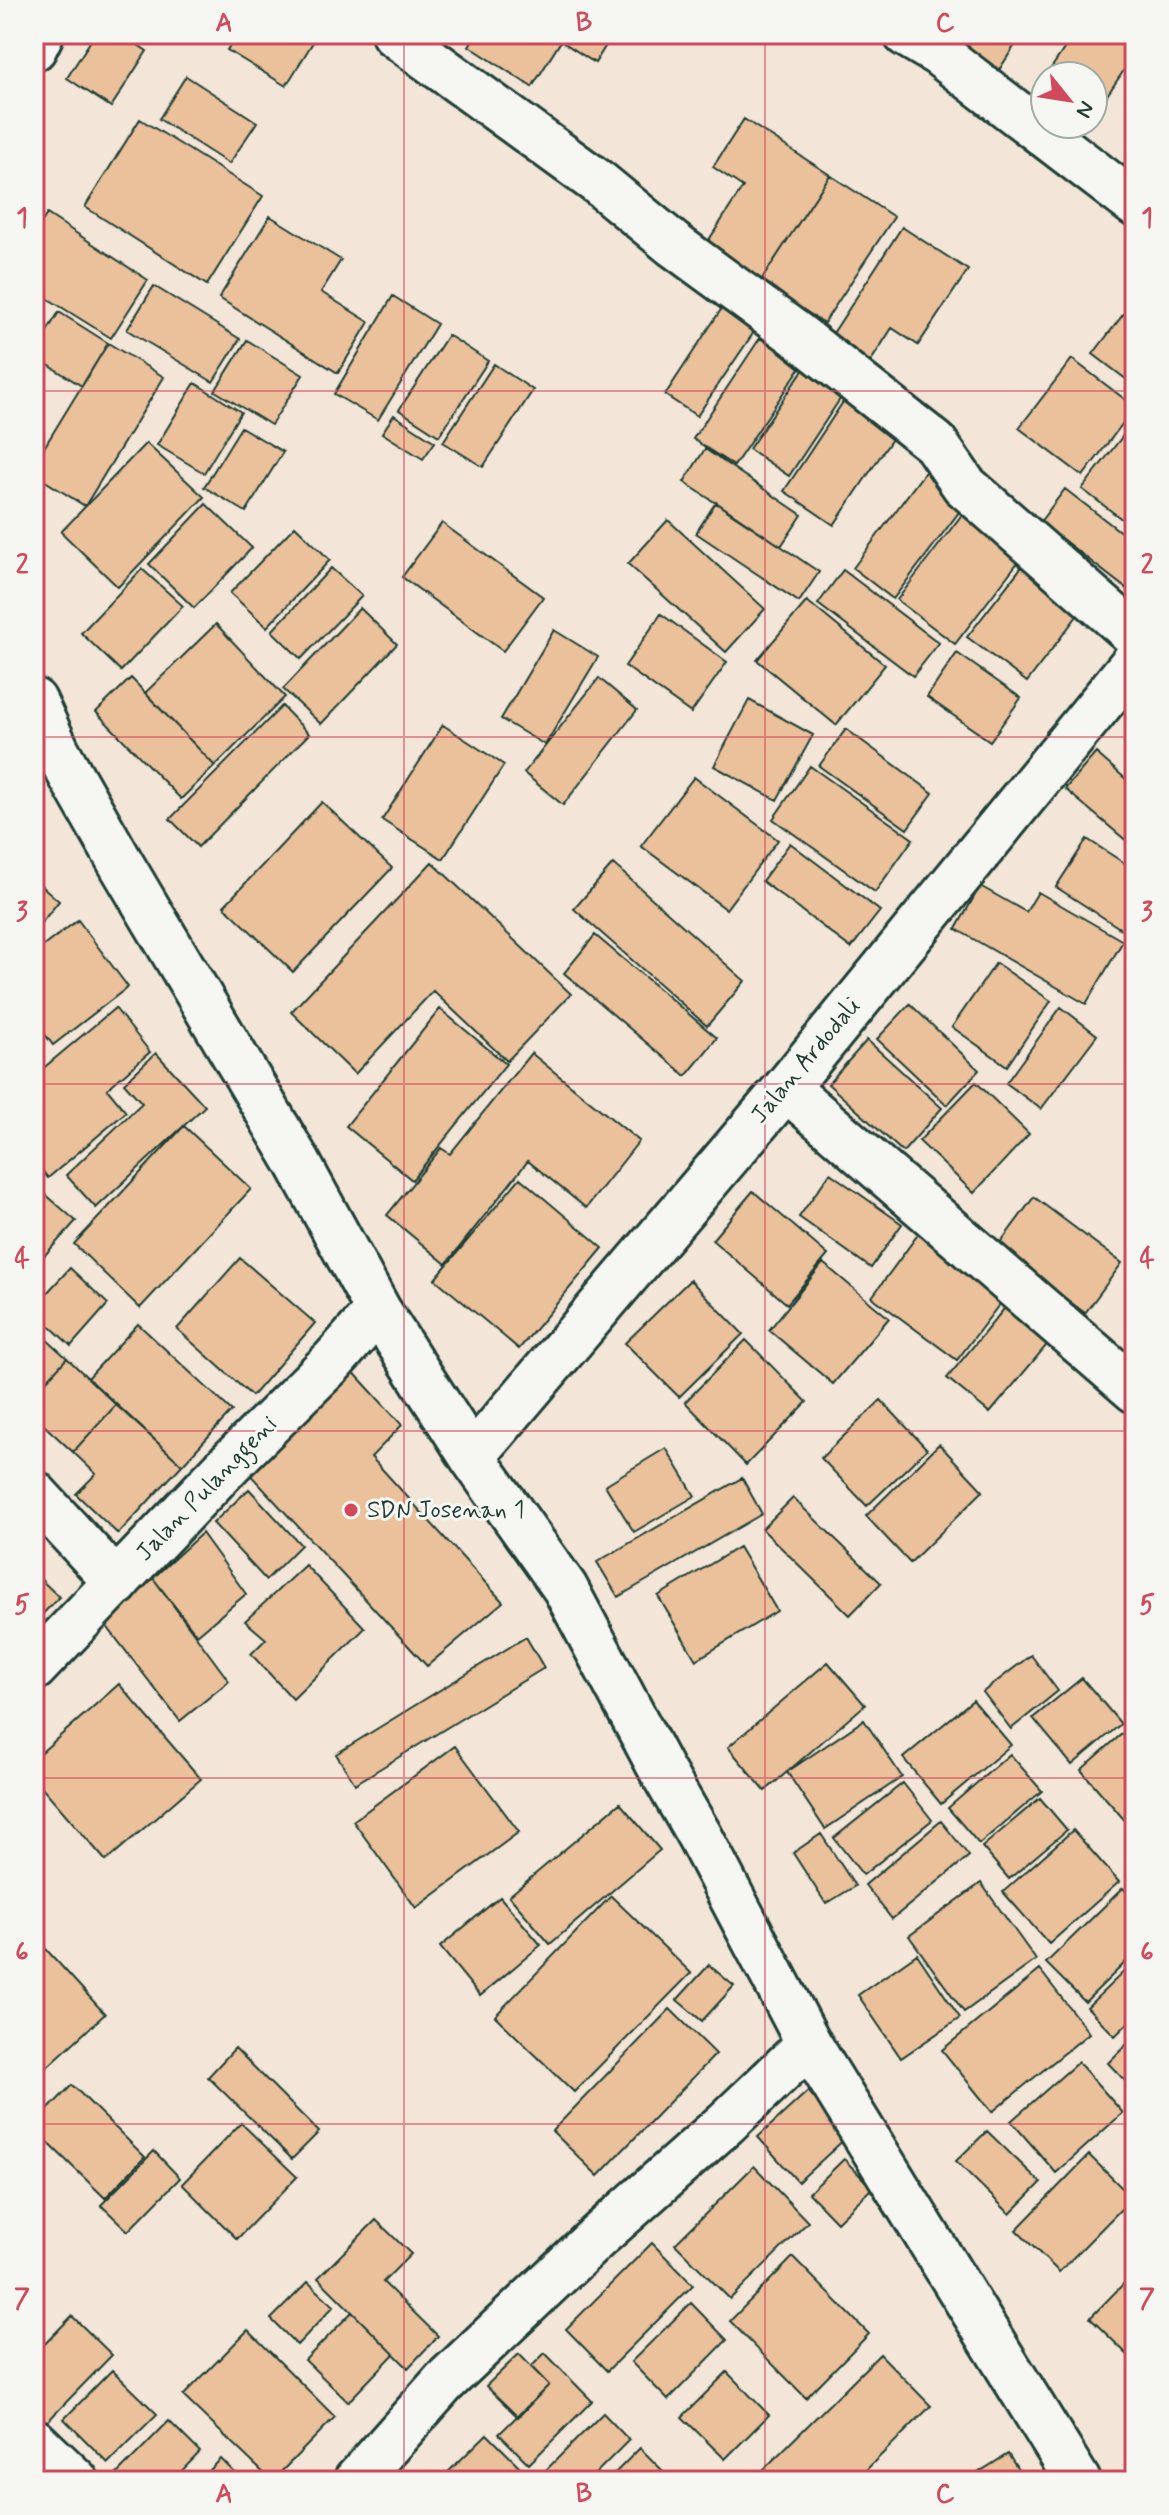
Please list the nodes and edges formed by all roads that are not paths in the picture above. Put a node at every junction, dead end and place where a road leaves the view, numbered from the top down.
1 (41, 34) edge
2 (394, 34) edge
3 (906, 34) edge
4 (34, 48) edge
5 (1135, 204) edge
6 (1135, 635) edge
7 (1135, 661) edge
8 (34, 701) edge
9 (786, 1088) junction
10 (378, 1310) junction
11 (1135, 1390) edge
12 (472, 1457) junction
13 (34, 1493) edge
14 (117, 1583) junction
15 (34, 1668) edge
16 (809, 2044) junction
17 (34, 2441) edge
18 (76, 2481) edge
19 (356, 2481) edge
20 (1078, 2481) edge

1 - 4 street
2 - 6 street
3 - 5 street
7 - 9 street, Jalan Ardodali
8 - 10 street
9 - 11 street
9 - 12 street, Jalan Ardodali
10 - 12 street
10 - 14 street, Jalan Pulanggeni
12 - 16 street
13 - 14 street
14 - 15 street, Jalan Pulanggeni
16 - 19 street
16 - 20 street
17 - 18 street

